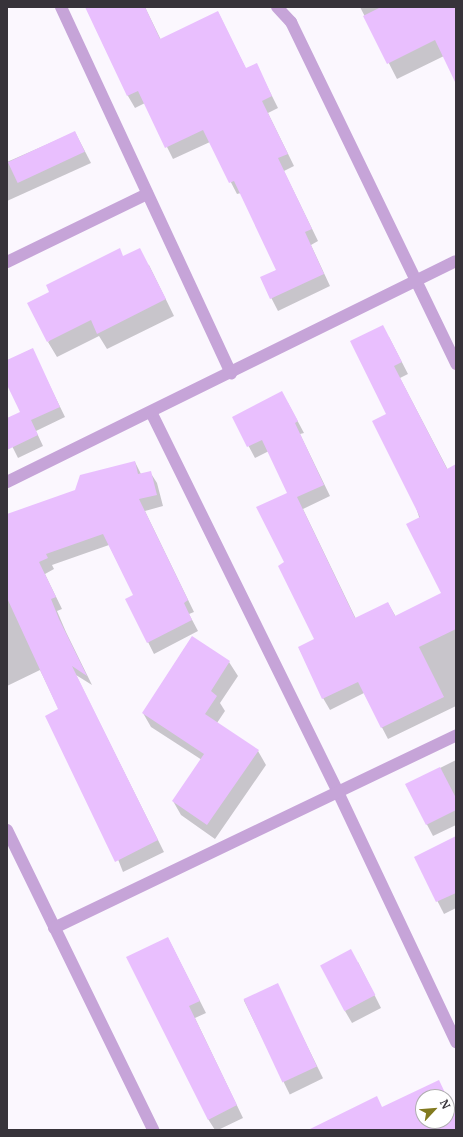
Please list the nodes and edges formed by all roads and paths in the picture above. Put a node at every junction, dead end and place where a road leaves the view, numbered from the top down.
1 (61, 7) edge
2 (277, 7) edge
3 (147, 194) junction
4 (456, 261) edge
5 (7, 262) edge
6 (416, 281) junction
7 (456, 364) edge
8 (231, 373) junction
9 (151, 412) junction
10 (7, 482) edge
11 (456, 735) edge
12 (337, 790) junction
13 (7, 830) edge
14 (54, 928) junction
15 (456, 1042) edge
16 (153, 1130) edge

1 - 3 street
2 - 6 street
3 - 5 street
3 - 8 street
4 - 6 street
6 - 7 street
6 - 8 street
8 - 9 street
9 - 10 street
9 - 12 street
11 - 12 street
12 - 14 street
12 - 15 street
13 - 14 street
14 - 16 street

